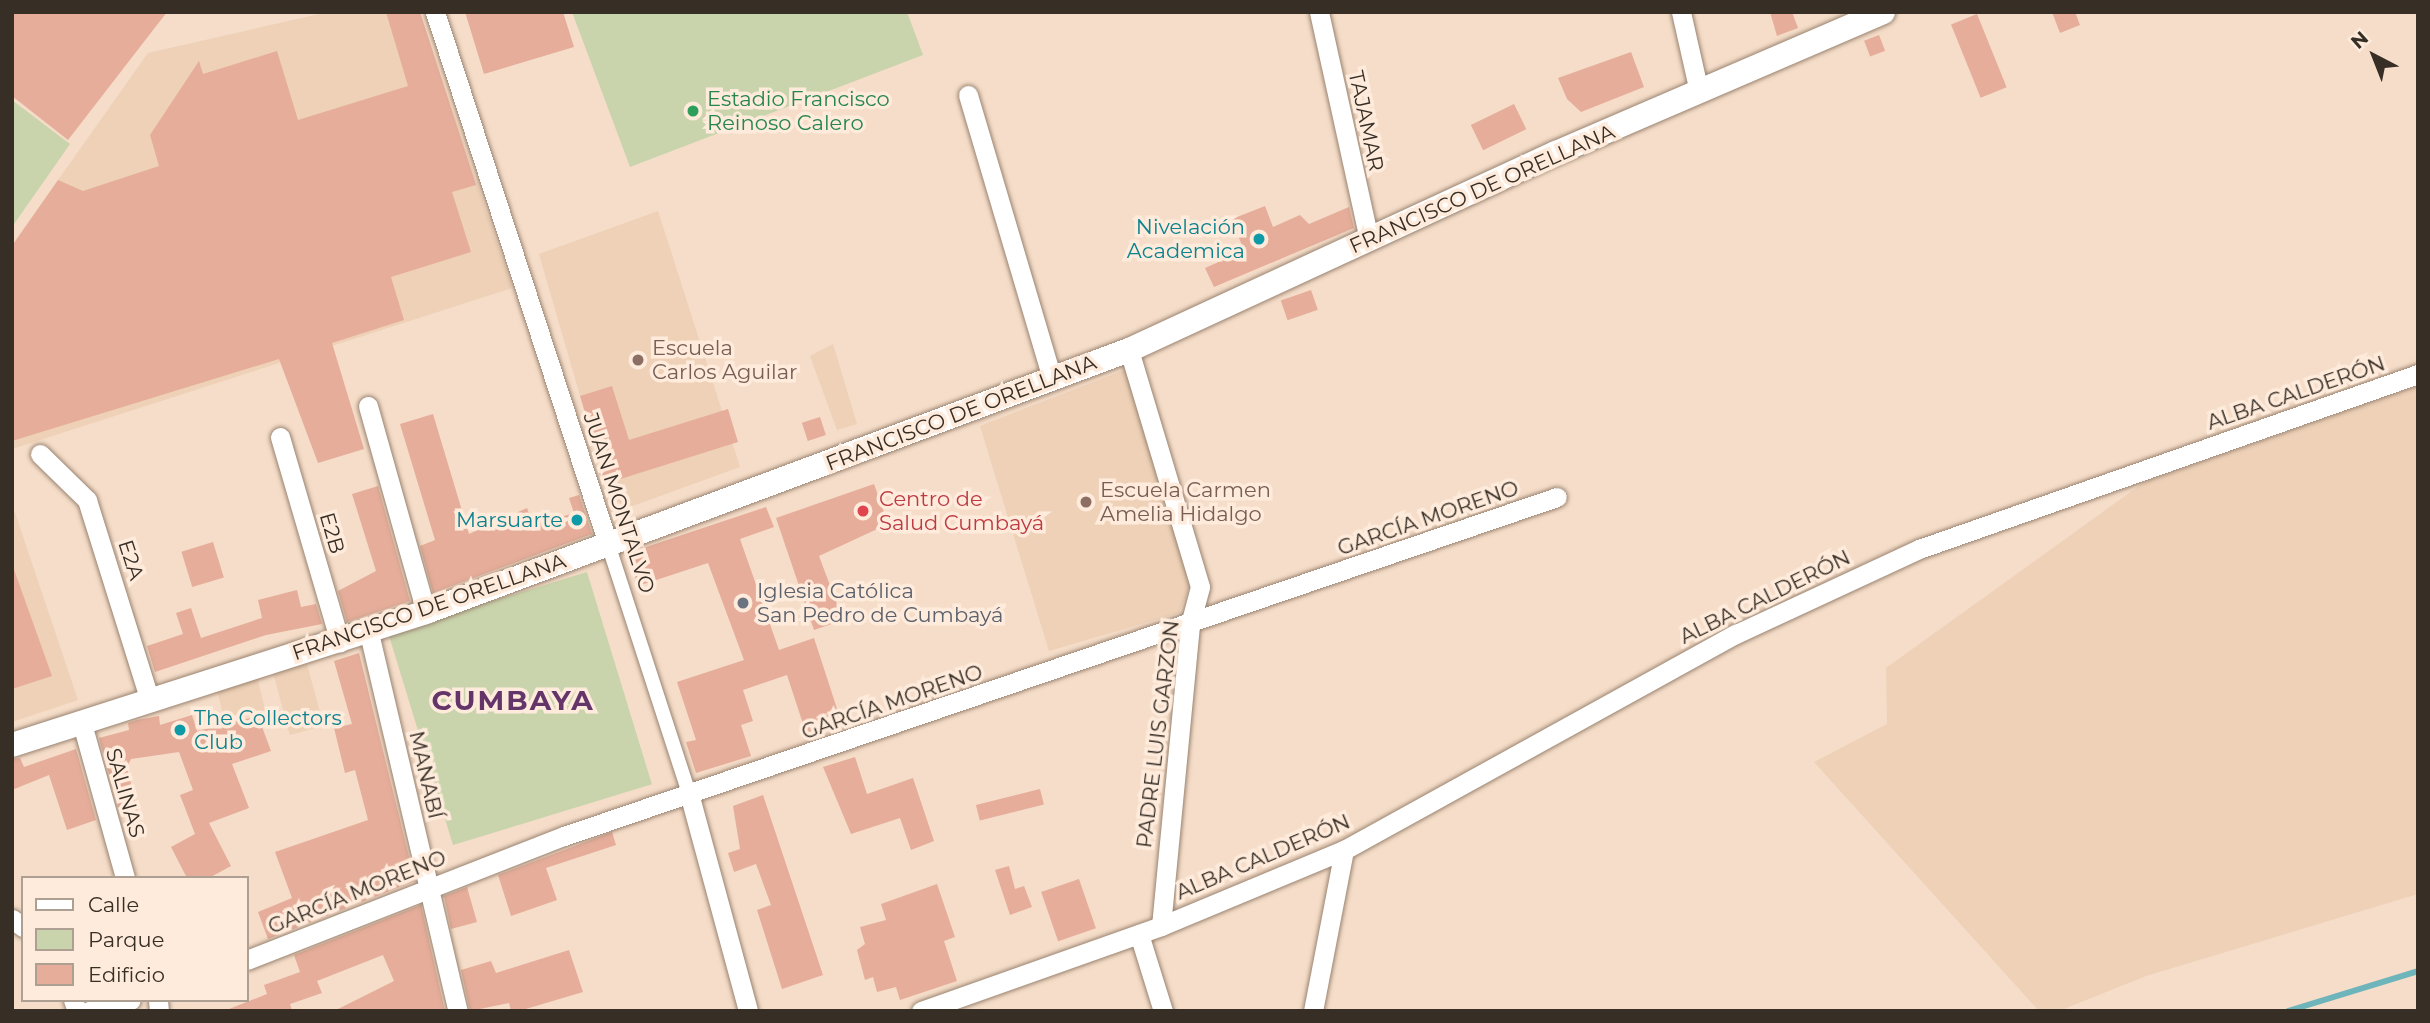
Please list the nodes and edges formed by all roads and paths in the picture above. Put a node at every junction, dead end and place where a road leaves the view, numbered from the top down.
1 (435, 12) edge
2 (1319, 12) edge
3 (1681, 12) edge
4 (1883, 12) edge
5 (1699, 92) junction
6 (968, 95) dead end
7 (1369, 239) junction
8 (1129, 350) junction
9 (2418, 374) edge
10 (1052, 379) junction
11 (368, 406) dead end
12 (280, 437) dead end
13 (40, 454) dead end
14 (1557, 497) dead end
15 (608, 544) junction
16 (426, 612) junction
17 (1190, 625) junction
18 (369, 633) junction
19 (340, 642) junction
20 (149, 698) junction
21 (81, 720) junction
22 (12, 745) edge
23 (690, 797) junction
24 (1344, 850) junction
25 (124, 876) edge
26 (429, 886) junction
27 (1161, 926) junction
28 (1139, 934) junction
29 (248, 960) edge
30 (123, 1002) edge
31 (954, 1005) edge
32 (89, 1011) edge
33 (457, 1011) edge
34 (748, 1011) edge
35 (921, 1011) edge
36 (1163, 1011) edge
37 (1313, 1011) edge

1 - 15 street, JUAN MONTALVO
2 - 7 street, TAJAMAR
3 - 5 street
4 - 5 street, FRANCISCO DE ORELLANA
5 - 7 street, FRANCISCO DE ORELLANA
6 - 10 street
7 - 8 street, FRANCISCO DE ORELLANA
8 - 10 street, FRANCISCO DE ORELLANA
8 - 17 street, PADRE LUIS GARZON
9 - 24 street, ALBA CALDERÓN
10 - 15 street, FRANCISCO DE ORELLANA
11 - 16 street
12 - 19 street, E2B
13 - 20 street, E2A
14 - 17 street, GARCÍA MORENO
15 - 16 street, FRANCISCO DE ORELLANA
15 - 23 street, JUAN MONTALVO
16 - 18 street, FRANCISCO DE ORELLANA
17 - 23 street, GARCÍA MORENO
17 - 27 street, PADRE LUIS GARZON
18 - 19 street, FRANCISCO DE ORELLANA
18 - 26 street, MANABÍ
19 - 20 street, FRANCISCO DE ORELLANA
20 - 21 street, FRANCISCO DE ORELLANA
21 - 22 street, FRANCISCO DE ORELLANA
21 - 25 street, SALINAS
23 - 26 street, GARCÍA MORENO
23 - 34 street, JUAN MONTALVO
24 - 27 street, ALBA CALDERÓN
24 - 37 street
26 - 29 street, GARCÍA MORENO
26 - 33 street, MANABÍ
27 - 28 street, ALBA CALDERÓN
28 - 31 street
28 - 36 street
30 - 32 street
31 - 35 street

